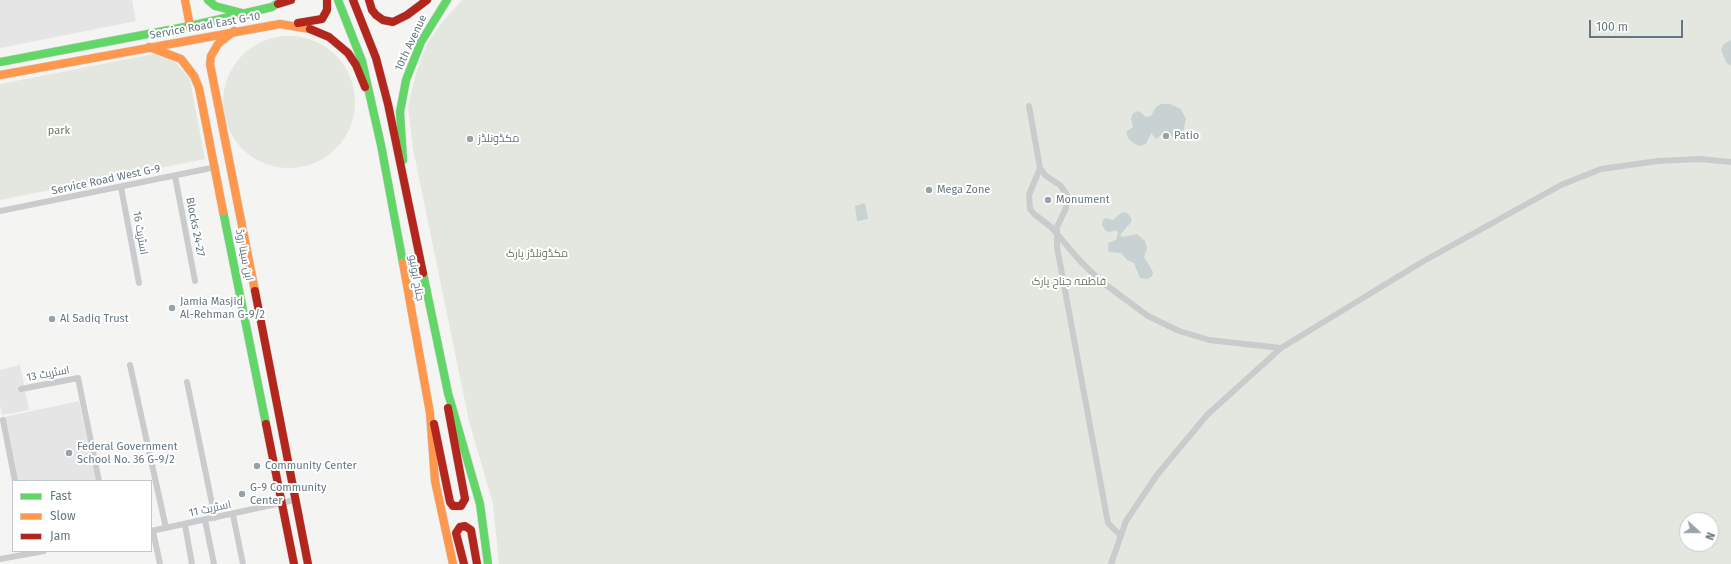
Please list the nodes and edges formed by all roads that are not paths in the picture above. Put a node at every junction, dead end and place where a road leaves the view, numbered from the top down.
1 (185, 0) edge
2 (208, 0) edge
3 (291, 0) edge
4 (327, 0) edge
5 (338, 0) edge
6 (369, 0) edge
7 (427, 0) edge
8 (447, 0) edge
9 (280, 2) edge
10 (354, 3) edge
11 (246, 14) junction
12 (289, 25) junction
13 (190, 26) junction
14 (234, 31) junction
15 (149, 47) junction
16 (0, 62) edge
17 (0, 75) edge
18 (1029, 106) dead end
19 (373, 108) junction
20 (1731, 162) edge
21 (216, 167) junction
22 (1040, 168) junction
23 (403, 170) junction
24 (175, 176) junction
25 (121, 187) junction
26 (0, 211) edge
27 (1057, 234) junction
28 (195, 281) dead end
29 (139, 283) dead end
30 (1282, 348) junction
31 (130, 365) dead end
32 (187, 382) dead end
33 (21, 389) dead end
34 (448, 393) junction
35 (430, 413) junction
36 (3, 420) dead end
37 (15, 480) edge
38 (99, 480) edge
39 (295, 500) junction
40 (282, 503) junction
41 (233, 515) junction
42 (214, 518) junction
43 (206, 520) junction
44 (185, 524) junction
45 (166, 528) junction
46 (152, 531) edge
47 (1120, 535) junction
48 (29, 552) edge
49 (0, 559) edge
50 (160, 564) edge
51 (192, 564) edge
52 (214, 564) edge
53 (243, 564) edge
54 (294, 564) edge
55 (308, 564) edge
56 (453, 564) edge
57 (464, 564) edge
58 (477, 564) edge
59 (488, 564) edge
60 (1111, 564) edge

1 - 13 main road
2 - 11 main road
3 - 9 main road, Service Road East G-10
4 - 12 main road
5 - 19 main road, جناح ایونیو
6 - 7 main road
8 - 23 main road, 10th Avenue
9 - 11 main road, Service Road East G-10
10 - 23 main road, جناح ایونیو
11 - 13 main road, Service Road East G-10
12 - 14 main road, Service Road East G-10
12 - 19 main road, Service Road East G-10
13 - 16 main road, Service Road East G-10
14 - 15 main road, Service Road East G-10
14 - 39 main road, ابن سینا روڈ
15 - 17 main road, Service Road East G-10
15 - 21 main road, ابن سینا روڈ
18 - 22 street
19 - 35 main road, جناح ایونیو
20 - 30 street
21 - 24 street, Service Road West G-9
21 - 40 main road, ابن سینا روڈ
22 - 27 street
22 - 27 street
23 - 34 main road, جناح ایونیو
24 - 25 street, Service Road West G-9
24 - 28 street, Blocks 24-27
25 - 26 street, Service Road West G-9
25 - 29 street, اسٹریٹ 16
27 - 30 street
27 - 47 street
30 - 47 street
31 - 45 street
32 - 42 street
33 - 38 street, اسٹریٹ 13
34 - 35 main road
34 - 59 main road, جناح ایونیو
35 - 56 main road, جناح ایونیو
36 - 37 street
39 - 40 street, اسٹریٹ 11
39 - 55 main road, ابن سینا روڈ
40 - 41 street, اسٹریٹ 11
40 - 54 main road, ابن سینا روڈ
41 - 42 street, اسٹریٹ 11
41 - 53 street
42 - 43 street, اسٹریٹ 11
43 - 44 street, اسٹریٹ 11
43 - 52 street
44 - 45 street, اسٹریٹ 11
44 - 51 street
45 - 46 street, اسٹریٹ 11
46 - 50 street
47 - 60 street
48 - 49 street
57 - 58 main road

